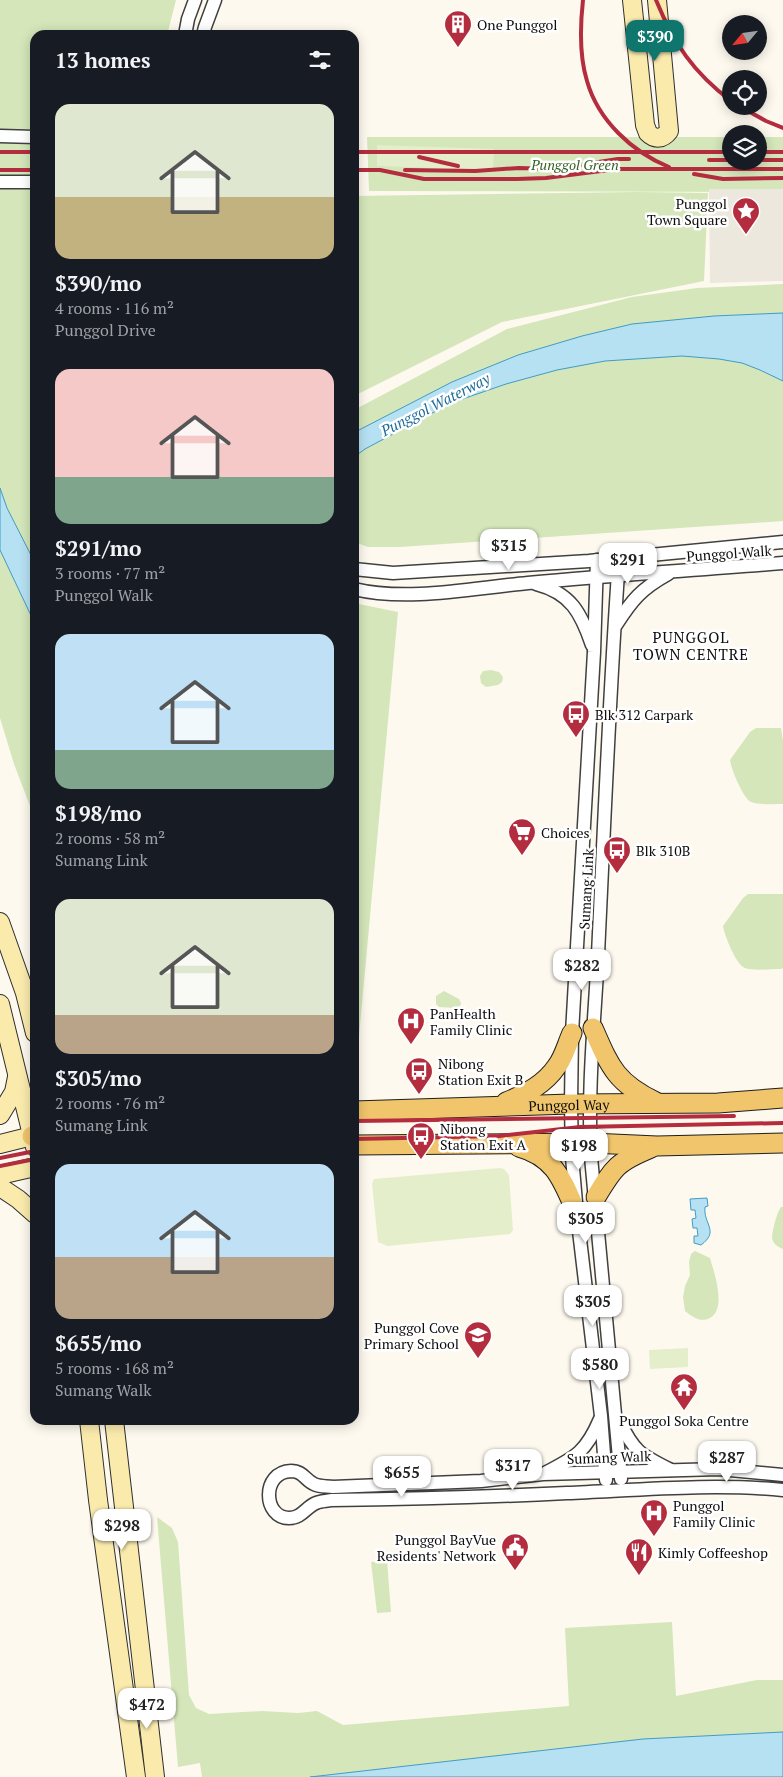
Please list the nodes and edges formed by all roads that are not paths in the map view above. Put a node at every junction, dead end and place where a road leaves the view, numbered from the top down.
1 (195, 0) edge
2 (215, 0) edge
3 (632, 0) edge
4 (657, 0) edge
5 (186, 30) edge
6 (205, 30) edge
7 (0, 136) edge
8 (30, 136) edge
9 (2, 182) edge
10 (30, 182) edge
11 (780, 542) edge
12 (619, 559) junction
13 (597, 560) junction
14 (781, 564) edge
15 (359, 570) edge
16 (670, 572) junction
17 (618, 576) junction
18 (596, 577) junction
19 (529, 582) junction
20 (359, 590) edge
21 (614, 628) junction
22 (594, 652) junction
23 (0, 922) edge
24 (0, 1004) edge
25 (30, 1014) edge
26 (593, 1028) junction
27 (572, 1033) junction
28 (17, 1074) junction
29 (783, 1098) edge
30 (571, 1104) junction
31 (660, 1104) junction
32 (590, 1105) junction
33 (496, 1106) junction
34 (359, 1111) edge
35 (0, 1115) edge
36 (30, 1124) edge
37 (30, 1140) edge
38 (0, 1144) edge
39 (504, 1144) junction
40 (581, 1144) junction
41 (783, 1144) edge
42 (359, 1145) edge
43 (657, 1146) junction
44 (30, 1168) edge
45 (0, 1174) edge
46 (0, 1187) edge
47 (596, 1197) junction
48 (30, 1210) edge
49 (577, 1214) junction
50 (616, 1412) junction
51 (601, 1416) junction
52 (90, 1425) edge
53 (115, 1425) edge
54 (672, 1470) junction
55 (621, 1472) junction
56 (606, 1473) junction
57 (543, 1474) junction
58 (783, 1475) edge
59 (607, 1490) junction
60 (622, 1490) junction
61 (783, 1490) edge
62 (136, 1777) edge
63 (155, 1777) edge

1 - 5 street
2 - 6 street
3 - 4 main road
7 - 8 street
9 - 10 street
11 - 12 street, Punggol Walk
12 - 13 street, Punggol Walk
12 - 17 street, Sumang Link
13 - 15 street, Punggol Walk
13 - 18 street, Sumang Link
14 - 16 street, Punggol Walk
16 - 17 street, Punggol Walk
16 - 21 street
17 - 18 street, Punggol Walk
17 - 21 street, Sumang Link
18 - 19 street, Punggol Walk
18 - 22 street, Sumang Link
19 - 20 street, Punggol Walk
19 - 22 street
21 - 26 street, Sumang Link
22 - 27 street, Sumang Link
23 - 25 main road
24 - 28 main road
26 - 31 main road
26 - 32 street, Sumang Link
27 - 30 street, Sumang Link
27 - 33 main road
28 - 35 main road
28 - 36 main road
29 - 31 main road, Punggol Way
30 - 32 main road, Punggol Way
30 - 33 main road, Punggol Way
30 - 40 street, Sumang Link
31 - 32 main road, Punggol Way
32 - 40 street, Sumang Link
33 - 34 main road, Punggol Way
37 - 38 main road
39 - 40 main road
39 - 42 main road
39 - 49 main road
40 - 43 main road
40 - 47 street, Sumang Link
40 - 49 street, Sumang Link
41 - 43 main road
43 - 47 main road
44 - 45 main road
46 - 48 main road
47 - 50 street, Sumang Link
49 - 51 street, Sumang Link
50 - 54 street
50 - 55 street, Sumang Link
51 - 56 street, Sumang Link
51 - 57 street
52 - 62 main road
53 - 63 main road
54 - 55 street, Sumang Walk
54 - 58 street, Sumang Walk
55 - 56 street, Sumang Walk
55 - 60 street, Sumang Link
56 - 57 street, Sumang Walk
56 - 59 street, Sumang Link
57 - 59 street, Sumang Walk
59 - 60 street, Sumang Walk
60 - 61 street, Sumang Walk

